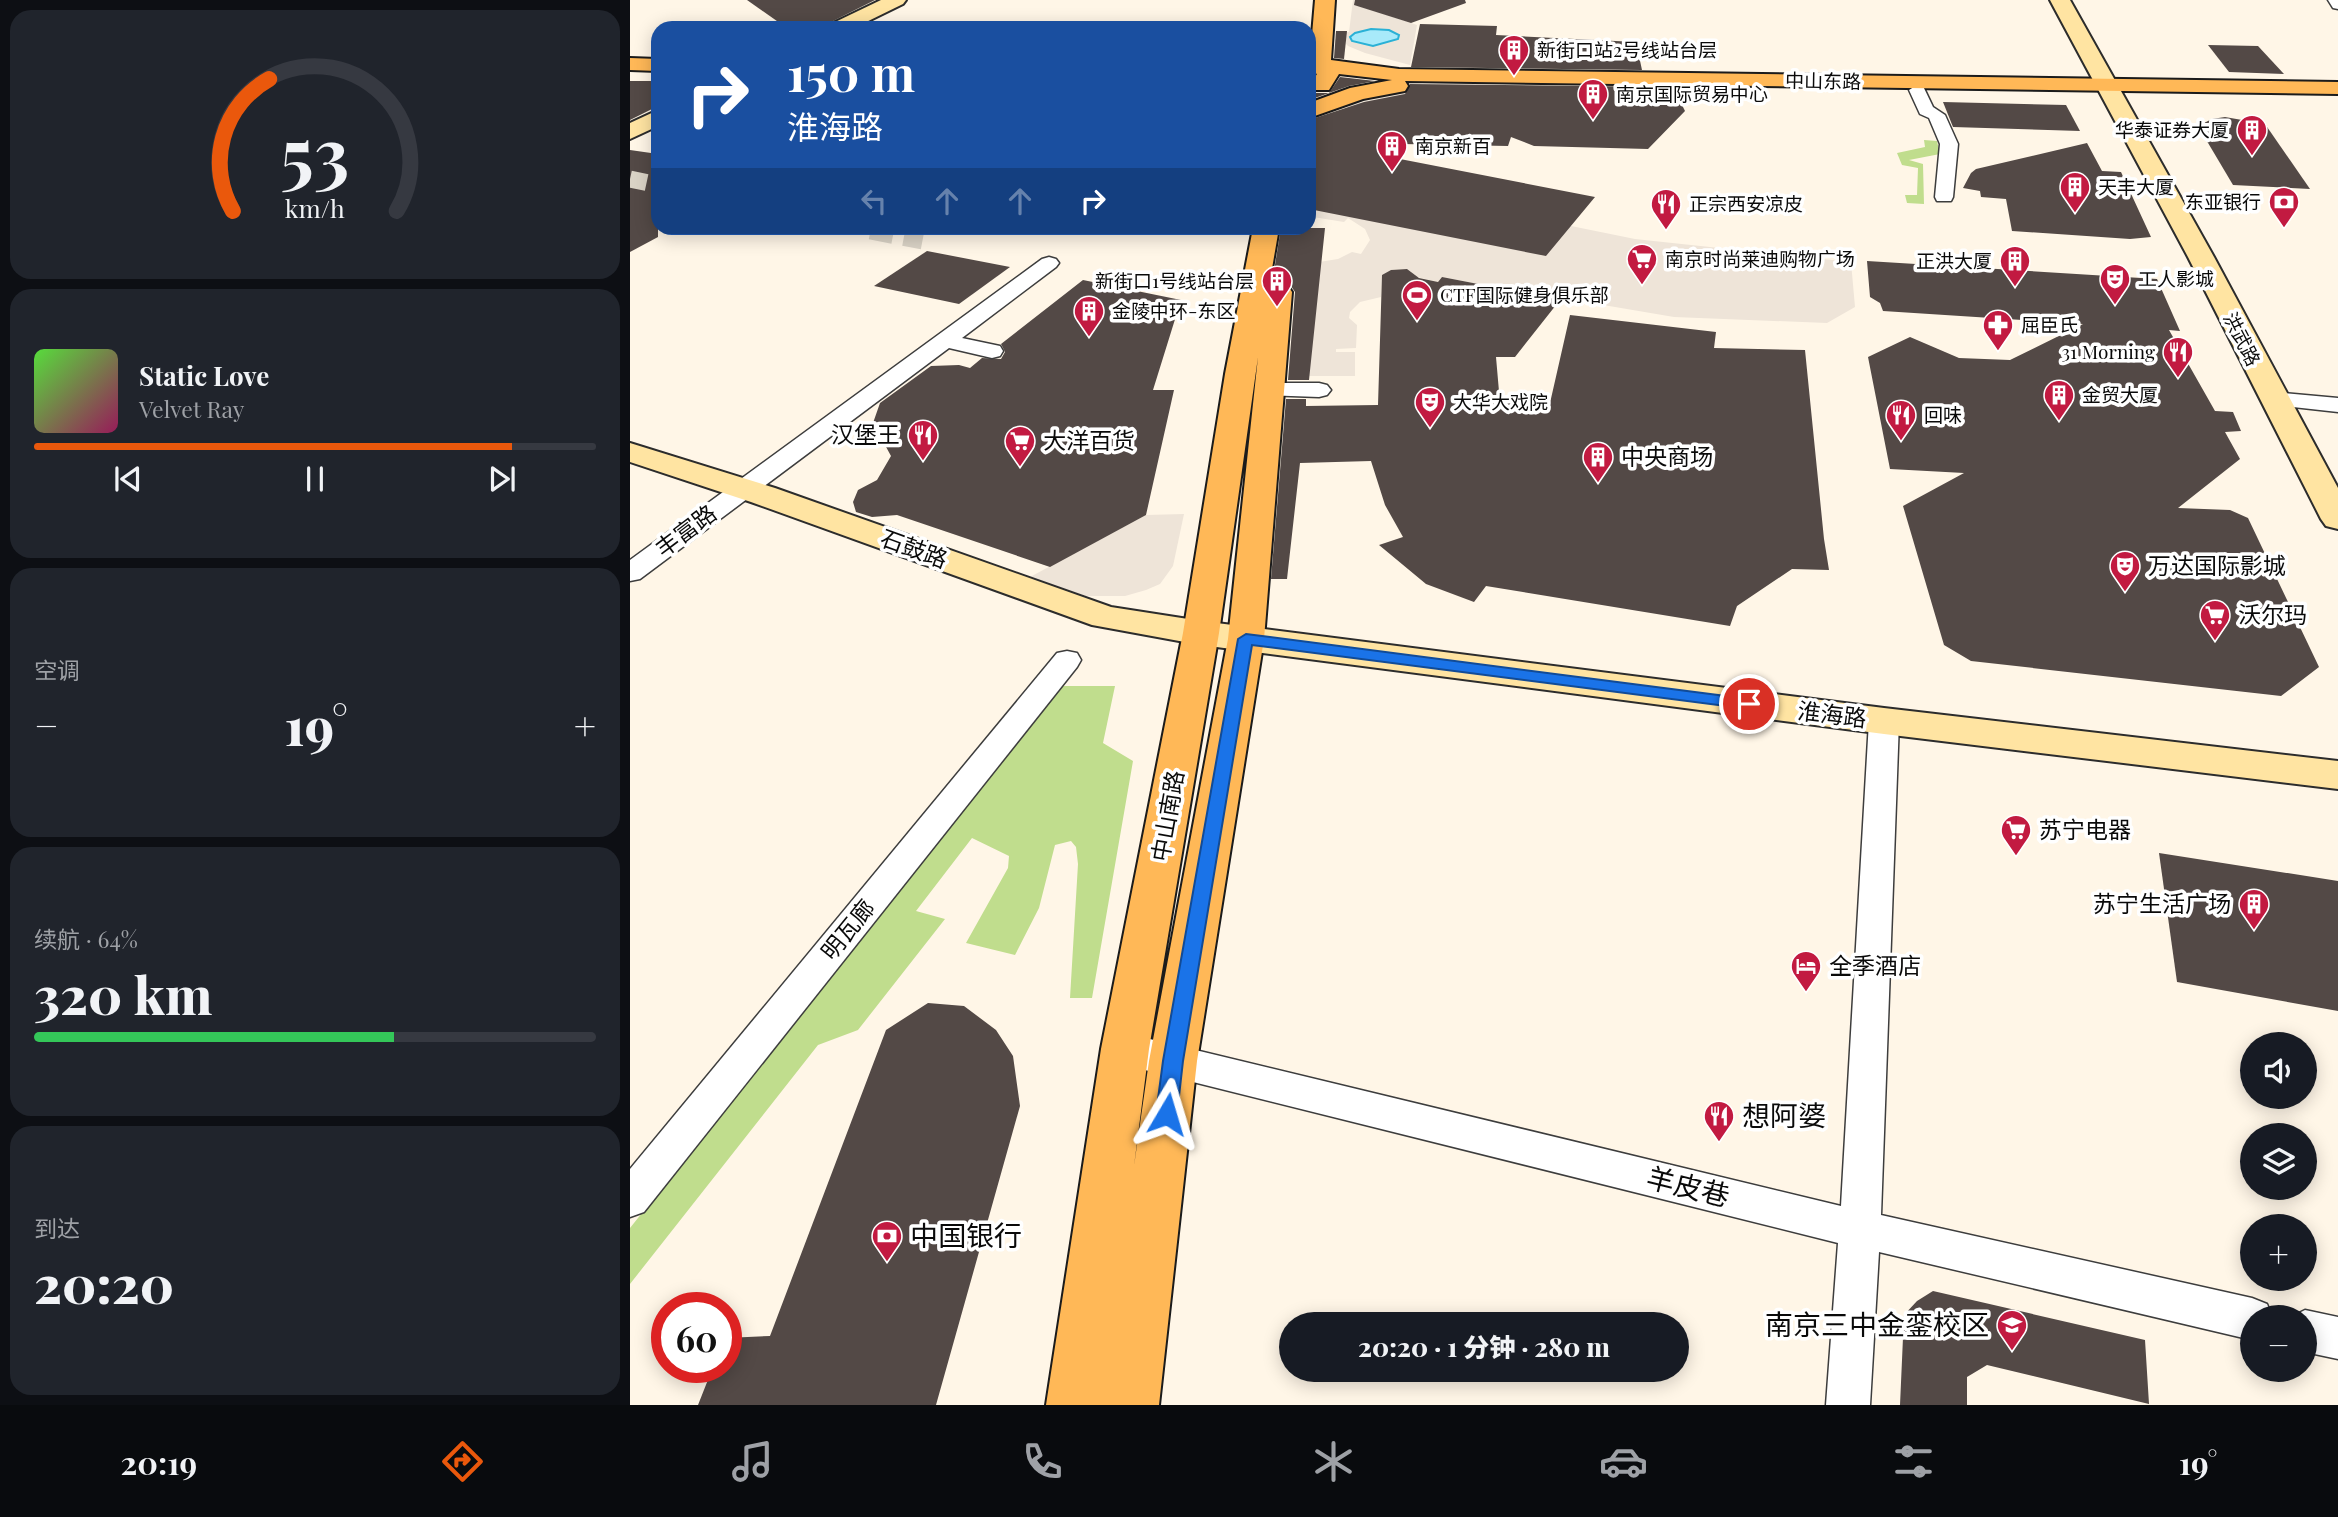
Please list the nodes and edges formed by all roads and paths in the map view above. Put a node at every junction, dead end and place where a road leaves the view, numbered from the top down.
1 (896, 0) edge
2 (1309, 0) edge
3 (1325, 0) edge
4 (2060, 0) edge
5 (2335, 0) edge
6 (2338, 5) edge
7 (852, 21) edge
8 (1311, 21) edge
9 (1316, 23) edge
10 (1316, 37) edge
11 (1316, 47) edge
12 (630, 64) edge
13 (651, 65) edge
14 (1319, 74) edge
15 (1426, 79) junction
16 (2109, 89) junction
17 (2338, 89) edge
18 (1925, 90) junction
19 (2338, 97) edge
20 (1316, 108) edge
21 (651, 121) edge
22 (630, 132) edge
23 (1944, 197) dead end
24 (1265, 235) edge
25 (1286, 235) edge
26 (1049, 262) dead end
27 (944, 340) junction
28 (992, 351) dead end
29 (1268, 390) junction
30 (1319, 390) dead end
31 (2273, 399) junction
32 (2338, 405) edge
33 (630, 452) edge
34 (743, 489) junction
35 (2338, 519) edge
36 (630, 573) edge
37 (1224, 636) junction
38 (1067, 660) dead end
39 (1884, 721) junction
40 (2338, 775) edge
41 (1125, 1049) junction
42 (1173, 1061) junction
43 (630, 1199) edge
44 (1860, 1229) junction
45 (2240, 1316) edge
46 (2317, 1334) edge
47 (2338, 1338) edge
48 (1075, 1405) edge
49 (1130, 1405) edge
50 (1848, 1405) edge

1 - 7 main road
2 - 8 main road
3 - 9 main road
4 - 16 main road, 洪武路
5 - 6 street
10 - 15 main road
11 - 14 main road
12 - 13 main road
14 - 15 main road, 中山东路
15 - 16 main road, 中山东路
15 - 18 main road, 中山东路
15 - 20 main road
16 - 17 main road, 中山东路
16 - 18 main road, 中山东路
16 - 19 main road, 中山东路
16 - 31 main road, 洪武路
18 - 23 street
21 - 22 main road
24 - 37 main road, 中山南路
25 - 29 main road, 中山南路
26 - 27 street, 丰富路
27 - 28 street
27 - 34 street, 丰富路
29 - 30 street
29 - 37 main road, 中山南路
31 - 32 street
31 - 35 main road, 洪武路
33 - 34 main road, 石鼓路
34 - 36 street, 丰富路
34 - 37 main road, 石鼓路
37 - 39 main road, 淮海路
37 - 41 main road, 中山南路
37 - 42 main road, 中山南路
38 - 43 street, 明瓦廊
39 - 40 main road, 淮海路
39 - 44 street
41 - 42 street, 羊皮巷
41 - 48 main road, 中山南路
42 - 44 street, 羊皮巷
42 - 49 main road, 中山南路
44 - 45 street, 羊皮巷
44 - 50 street
46 - 47 street

